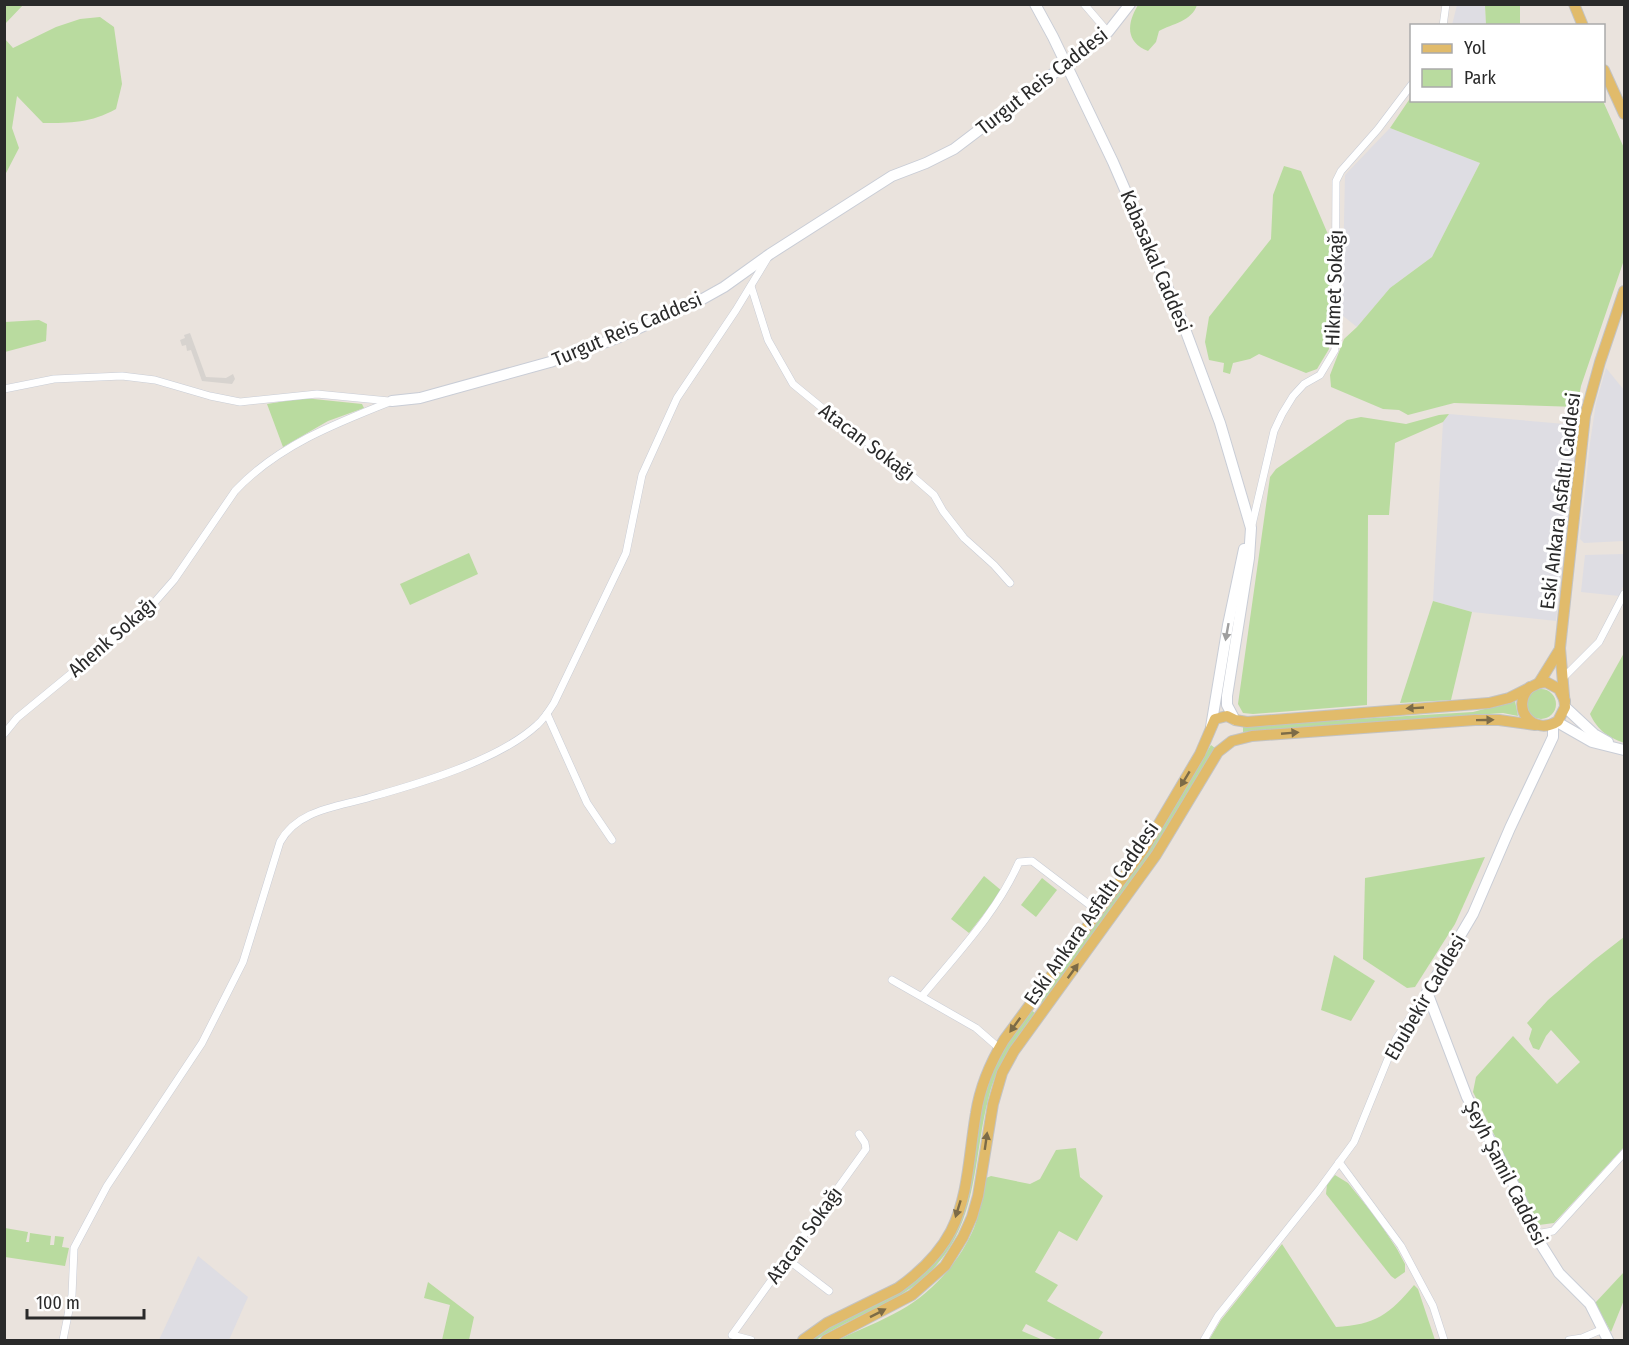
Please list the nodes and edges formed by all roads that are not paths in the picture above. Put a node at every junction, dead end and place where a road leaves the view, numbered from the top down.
1 (1035, 4) edge
2 (1084, 4) edge
3 (1130, 4) edge
4 (1446, 4) edge
5 (1574, 4) edge
6 (1443, 24) edge
7 (1582, 24) edge
8 (1108, 32) junction
9 (1066, 63) junction
10 (1605, 72) edge
11 (1410, 87) edge
12 (1624, 114) edge
13 (770, 254) junction
14 (751, 286) junction
15 (1624, 291) edge
16 (4, 389) edge
17 (392, 401) junction
18 (1251, 528) junction
19 (1010, 583) dead end
20 (1624, 594) edge
21 (1560, 648) junction
22 (1562, 680) junction
23 (1536, 684) junction
24 (1565, 704) junction
25 (547, 714) junction
26 (1234, 720) junction
27 (1555, 723) junction
28 (1535, 725) junction
29 (1211, 727) junction
30 (4, 734) edge
31 (1232, 741) junction
32 (1624, 749) edge
33 (612, 840) dead end
34 (1099, 912) junction
35 (892, 980) dead end
36 (1427, 992) junction
37 (922, 996) junction
38 (999, 1048) junction
39 (859, 1134) dead end
40 (1624, 1153) edge
41 (1339, 1162) junction
42 (1536, 1234) junction
43 (787, 1259) junction
44 (829, 1291) dead end
45 (1603, 1329) junction
46 (63, 1341) edge
47 (751, 1341) edge
48 (803, 1341) edge
49 (826, 1341) edge
50 (1204, 1341) edge
51 (1444, 1341) edge
52 (1569, 1341) edge
53 (1608, 1341) edge

1 - 9 street, Kabasakal Caddesi
2 - 8 street
3 - 8 street, Turgut Reis Caddesi
4 - 6 street
5 - 7 main road
8 - 9 street, Turgut Reis Caddesi
9 - 13 street, Turgut Reis Caddesi
9 - 18 street, Kabasakal Caddesi
10 - 12 main road
11 - 18 street, Hikmet Sokağı
13 - 14 street
13 - 17 street, Turgut Reis Caddesi
14 - 19 street, Atacan Sokağı
14 - 25 street
15 - 21 main road, Eski Ankara Asfaltı Caddesi
16 - 17 street, Turgut Reis Caddesi
17 - 30 street, Ahenk Sokağı
18 - 26 street, Hikmet Sokağı
18 -> 29 street, Hikmet Sokağı
20 - 22 street
21 - 22 main road, Eski Ankara Asfaltı Caddesi
21 - 23 main road, Eski Ankara Asfaltı Caddesi
22 - 24 main road, Eski Ankara Asfaltı Caddesi
23 - 24 main road
23 -> 26 main road
23 - 28 main road, Eski Ankara Asfaltı Caddesi
24 - 27 main road
24 - 32 street
25 - 33 street
25 - 46 street
26 - 29 main road
26 - 31 main road
27 - 28 main road
27 - 32 street
27 - 36 street, Ebubekir Caddesi
31 -> 28 main road
29 - 31 main road
29 -> 34 main road, Eski Ankara Asfaltı Caddesi
49 -> 31 main road, Eski Ankara Asfaltı Caddesi
34 - 37 street
34 -> 38 main road, Eski Ankara Asfaltı Caddesi
35 - 37 street
36 - 41 street, Ebubekir Caddesi
36 - 42 street, Şeyh Şamil Caddesi
37 - 38 street
38 -> 48 main road, Eski Ankara Asfaltı Caddesi
39 - 43 street, Atacan Sokağı
40 - 42 street
41 - 50 street, Ebubekir Caddesi
41 - 51 street
42 - 45 street, Şeyh Şamil Caddesi
43 - 44 street
43 - 47 street, Atacan Sokağı
45 - 52 street
45 - 53 street, Şeyh Şamil Caddesi

